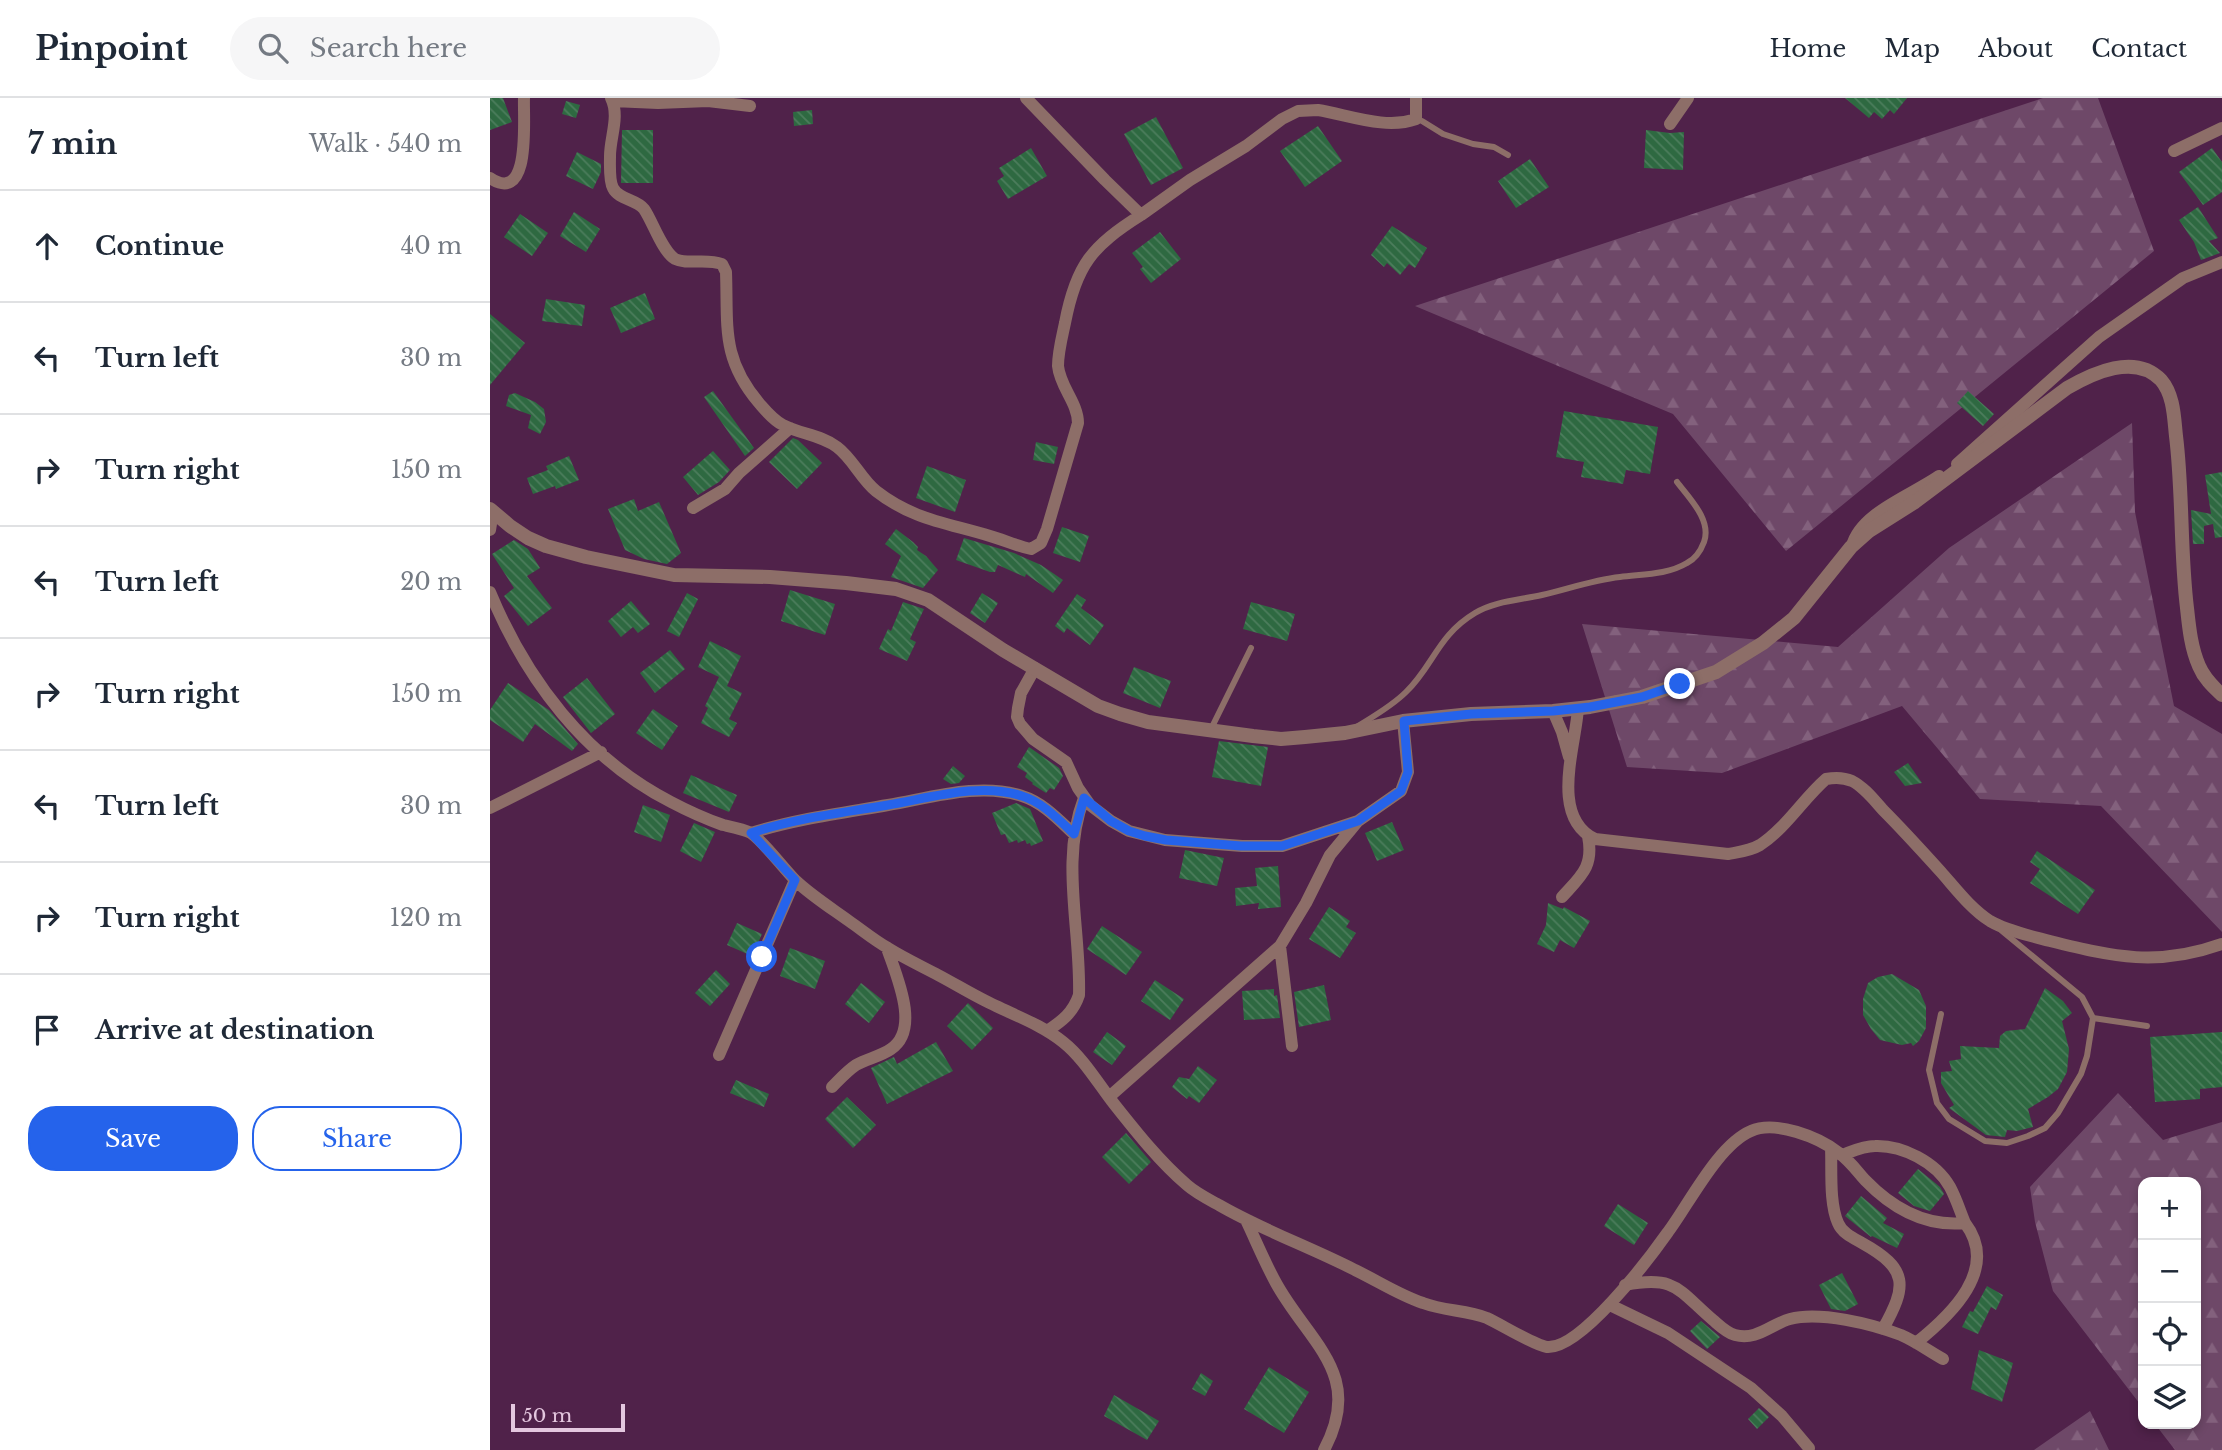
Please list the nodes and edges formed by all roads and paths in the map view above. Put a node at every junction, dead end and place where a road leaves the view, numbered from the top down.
1 (524, 98) edge
2 (1027, 98) edge
3 (1416, 98) edge
4 (1688, 98) edge
5 (612, 99) edge
6 (750, 106) dead end
7 (1416, 119) junction
8 (1670, 124) dead end
9 (2222, 128) edge
10 (2174, 150) dead end
11 (1508, 155) dead end
12 (490, 178) edge
13 (1141, 215) junction
14 (2222, 262) edge
15 (790, 428) junction
16 (1677, 482) dead end
17 (693, 508) dead end
18 (491, 510) edge
19 (490, 530) edge
20 (1852, 547) junction
21 (490, 592) edge
22 (1251, 648) dead end
23 (1035, 668) junction
24 (2222, 695) edge
25 (1578, 708) junction
26 (1553, 711) junction
27 (1404, 721) junction
28 (1210, 730) junction
29 (1345, 733) junction
30 (601, 752) junction
31 (1569, 760) junction
32 (1084, 798) junction
33 (490, 808) edge
34 (1358, 821) junction
35 (751, 833) junction
36 (1074, 834) junction
37 (1588, 836) junction
38 (795, 880) junction
39 (1562, 897) dead end
40 (1992, 922) junction
41 (2222, 944) edge
42 (1280, 946) junction
43 (887, 948) junction
44 (1941, 1014) dead end
45 (2093, 1018) junction
46 (2147, 1026) dead end
47 (1046, 1031) junction
48 (1292, 1046) dead end
49 (719, 1055) dead end
50 (832, 1087) dead end
51 (1110, 1097) junction
52 (1837, 1151) junction
53 (1246, 1220) junction
54 (1965, 1223) junction
55 (1625, 1285) junction
56 (1610, 1305) junction
57 (1883, 1329) junction
58 (1916, 1343) junction
59 (1943, 1359) dead end
60 (1809, 1448) edge
61 (1324, 1450) edge

1 - 12 street
2 - 13 street
3 - 7 street
4 - 8 street
5 - 6 street
5 - 15 street
7 - 11 lane
7 - 13 street
9 - 10 street
13 - 15 street
14 - 20 street
15 - 17 street
16 - 29 lane
18 - 19 street
18 - 23 street
20 - 24 street
20 - 25 street
21 - 30 street
22 - 28 lane
23 - 28 street
23 - 32 street
25 - 26 street
25 - 31 street
26 - 27 street
26 - 31 street
27 - 29 street
27 - 34 street
28 - 29 street
30 - 33 street
30 - 35 street
31 - 37 street
32 - 34 street
32 - 36 street
34 - 42 street
35 - 36 street
35 - 38 street
36 - 47 street
37 - 39 street
37 - 40 street
38 - 43 street
38 - 49 street
40 - 41 street
40 - 45 lane
42 - 48 street
42 - 51 street
43 - 47 street
43 - 50 street
44 - 45 lane
45 - 46 lane
47 - 51 street
51 - 53 street
52 - 54 street
52 - 54 street
52 - 55 street
52 - 57 street
53 - 56 street
53 - 61 street
54 - 58 street
55 - 56 street
55 - 57 street
56 - 60 street
57 - 58 street
58 - 59 street

